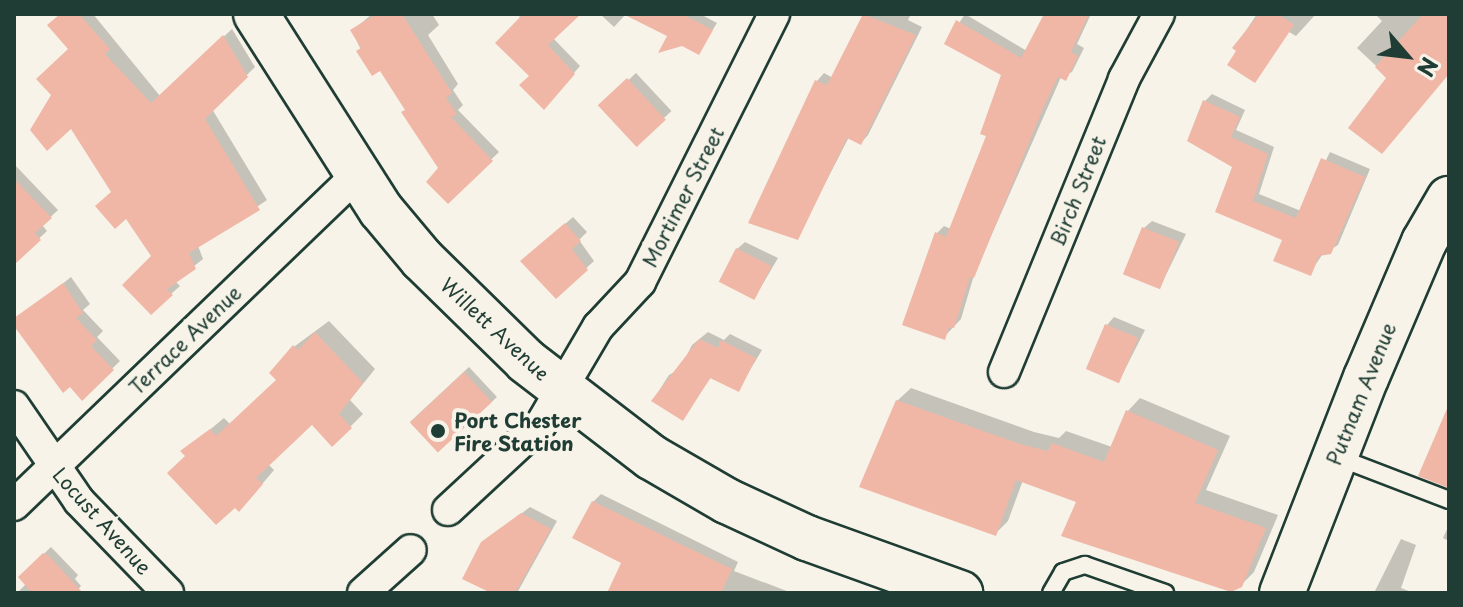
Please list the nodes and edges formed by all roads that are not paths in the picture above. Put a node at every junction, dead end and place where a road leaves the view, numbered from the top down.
1 (774, 14) edge
2 (1159, 14) edge
3 (268, 19) edge
4 (356, 176) junction
5 (1448, 202) edge
6 (1004, 372) dead end
7 (561, 389) junction
8 (14, 406) edge
9 (1336, 457) junction
10 (53, 467) junction
11 (1449, 500) edge
12 (14, 505) edge
13 (448, 510) dead end
14 (411, 550) dead end
15 (168, 593) edge
16 (363, 593) edge
17 (960, 593) edge
18 (1051, 593) edge
19 (1165, 593) edge
20 (1282, 593) edge

1 - 7 street, Mortimer Street
2 - 6 street, Birch Street
3 - 4 street, Willett Avenue
4 - 7 street, Willett Avenue
4 - 10 street, Terrace Avenue
5 - 9 street, Putnam Avenue
7 - 13 street, Mortimer Street
7 - 17 street, Willett Avenue
8 - 10 street, Locust Avenue
9 - 11 lane
9 - 20 street, Putnam Avenue
10 - 12 street, Terrace Avenue
10 - 15 street, Locust Avenue
14 - 16 street
18 - 19 lane

